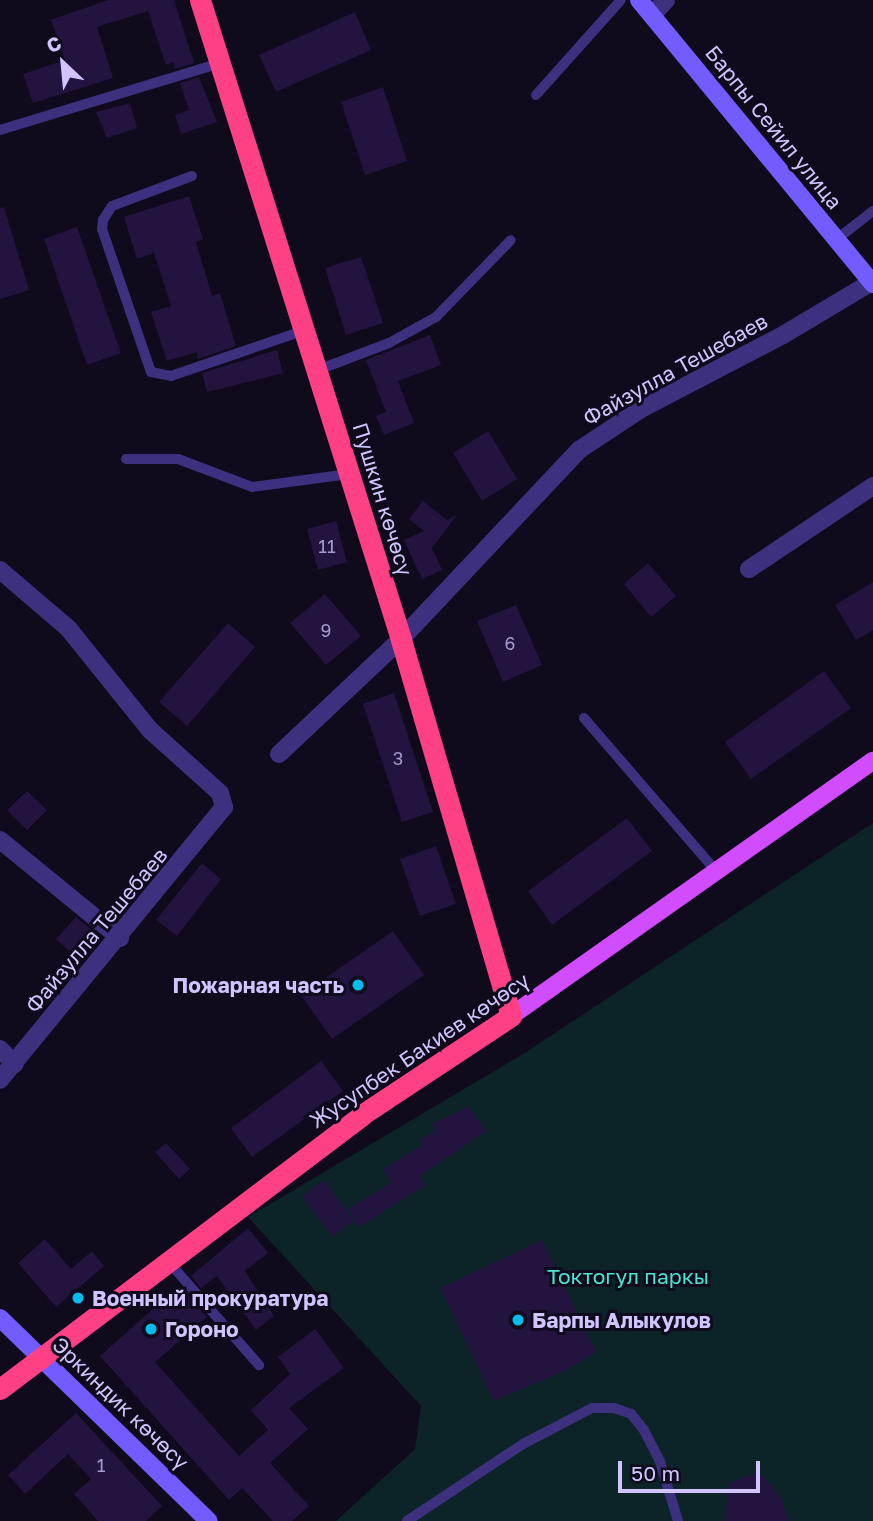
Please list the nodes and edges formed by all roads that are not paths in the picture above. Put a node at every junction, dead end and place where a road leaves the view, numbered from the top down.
1 (200, 0) edge
2 (621, 0) edge
3 (639, 0) edge
4 (666, 0) edge
5 (653, 14) junction
6 (221, 63) junction
7 (536, 95) dead end
8 (0, 130) edge
9 (192, 176) dead end
10 (873, 211) edge
11 (837, 239) junction
12 (511, 240) dead end
13 (872, 283) edge
14 (306, 330) junction
15 (318, 370) junction
16 (126, 459) dead end
17 (349, 474) junction
18 (873, 486) edge
19 (749, 569) dead end
20 (0, 570) edge
21 (401, 639) junction
22 (584, 718) dead end
23 (279, 754) dead end
24 (873, 761) edge
25 (0, 839) edge
26 (716, 871) junction
27 (120, 938) junction
28 (511, 1016) junction
29 (0, 1049) edge
30 (15, 1064) junction
31 (0, 1080) edge
32 (167, 1260) junction
33 (0, 1318) edge
34 (41, 1357) junction
35 (258, 1365) dead end
36 (0, 1390) edge
37 (209, 1521) edge
38 (407, 1521) edge
39 (678, 1521) edge

1 - 6 highway, Пушкин көчөсү
2 - 7 lane
3 - 5 main road, Барпы Сейил улица
4 - 5 street
5 - 11 main road, Барпы Сейил улица
6 - 8 lane
6 - 14 highway, Пушкин көчөсү
9 - 14 lane
10 - 11 lane
11 - 13 main road, Барпы Сейил улица
12 - 15 lane
13 - 21 street, Файзулла Тешебаев
14 - 15 highway, Пушкин көчөсү
15 - 17 highway, Пушкин көчөсү
16 - 17 lane
17 - 21 highway, Пушкин көчөсү
18 - 19 street
20 - 27 street, Файзулла Тешебаев
21 - 23 street, Файзулла Тешебаев
21 - 28 highway, Пушкин көчөсү
22 - 26 lane
24 - 26 main road, Жусупбек Бакиев көчөсү
25 - 27 street
26 - 28 main road, Жусупбек Бакиев көчөсү
27 - 30 street, Файзулла Тешебаев
28 - 32 highway, Жусупбек Бакиев көчөсү
29 - 30 street
30 - 31 street, Файзулла Тешебаев
32 - 34 highway, Жусупбек Бакиев көчөсү
32 - 35 lane
33 - 34 main road, Эркиндик көчөсү
34 - 36 highway, Жусупбек Бакиев көчөсү
34 - 37 main road, Эркиндик көчөсү
38 - 39 lane

